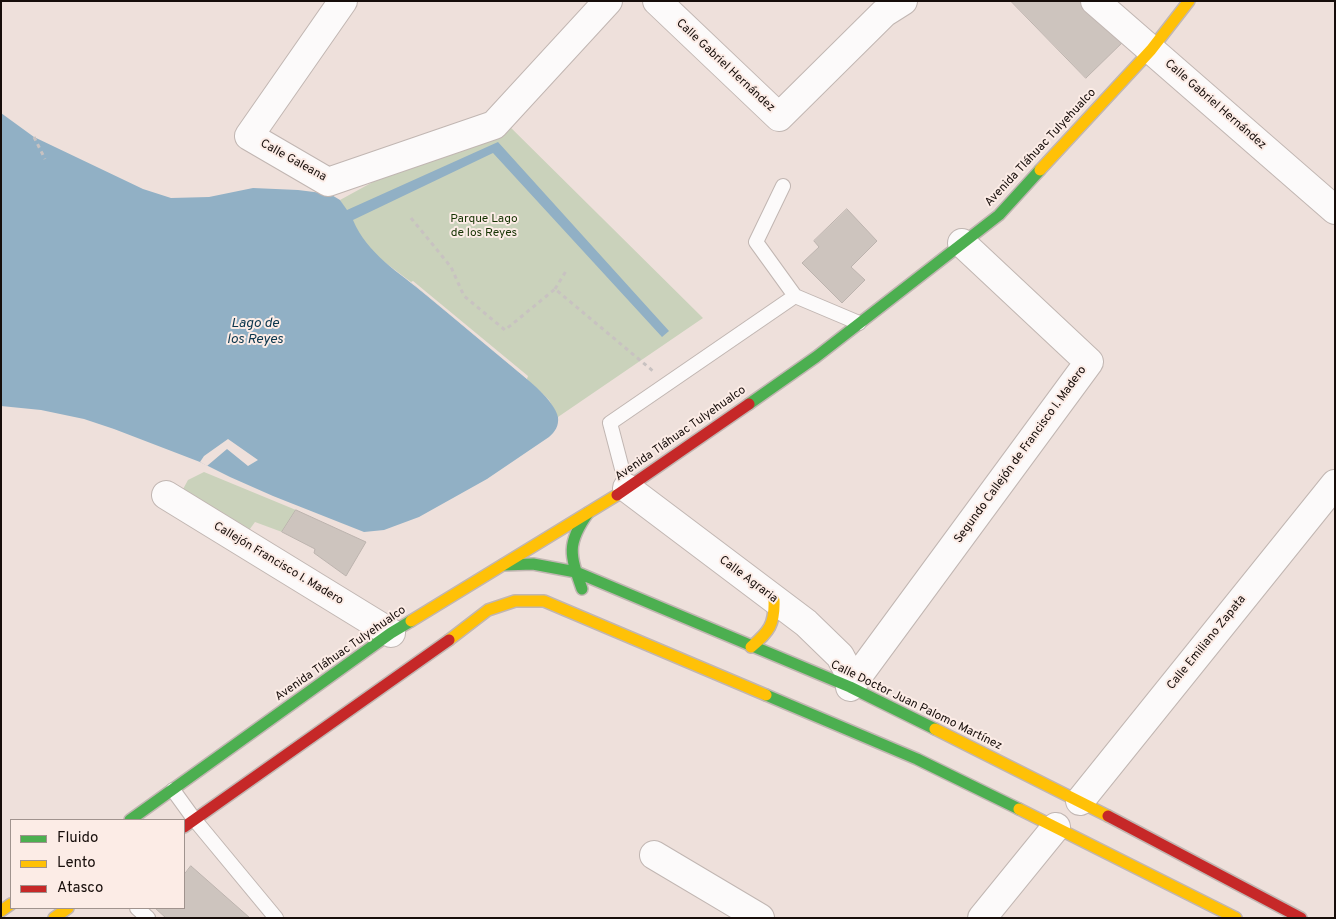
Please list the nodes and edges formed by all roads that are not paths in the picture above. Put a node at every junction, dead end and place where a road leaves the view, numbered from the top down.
1 (343, 1) edge
2 (608, 1) edge
3 (657, 1) edge
4 (903, 1) edge
5 (1095, 1) edge
6 (1189, 1) edge
7 (1151, 50) junction
8 (783, 186) dead end
9 (1335, 210) edge
10 (962, 244) junction
11 (795, 296) junction
12 (859, 323) junction
13 (1335, 484) edge
14 (627, 488) junction
15 (166, 495) dead end
16 (588, 513) junction
17 (502, 565) junction
18 (576, 572) junction
19 (588, 598) dead end
20 (774, 600) junction
21 (599, 613) dead end
22 (391, 633) junction
23 (621, 634) junction
24 (751, 647) junction
25 (850, 687) junction
26 (173, 790) junction
27 (1080, 801) junction
28 (131, 819) edge
29 (189, 823) edge
30 (1056, 827) junction
31 (654, 855) dead end
32 (67, 909) edge
33 (138, 909) edge
34 (54, 918) edge
35 (148, 918) edge
36 (276, 918) edge
37 (760, 918) edge
38 (982, 918) edge
39 (1236, 918) edge
40 (1301, 918) edge

1 - 2 street, Calle Galeana
3 - 4 street, Calle Gabriel Hernández
5 - 7 street, Calle Gabriel Hernández
6 - 7 main road, Avenida Tláhuac Tulyehualco
7 - 9 street, Calle Gabriel Hernández
7 - 10 main road, Avenida Tláhuac Tulyehualco
8 - 11 lane
10 - 12 main road, Avenida Tláhuac Tulyehualco
10 - 25 street, Segundo Callejón de Francisco I. Madero
11 - 12 lane
11 - 14 lane
12 - 14 main road, Avenida Tláhuac Tulyehualco
13 - 27 street, Calle Emiliano Zapata
14 - 16 main road, Avenida Tláhuac Tulyehualco
14 - 20 street, Calle Agraria
15 - 22 street, Callejón Francisco I. Madero
16 - 17 main road, Avenida Tláhuac Tulyehualco
16 - 18 main road
17 - 18 main road, Calle Doctor Juan Palomo Martínez
17 - 22 main road, Avenida Tláhuac Tulyehualco
18 - 19 main road
18 - 24 main road, Calle Doctor Juan Palomo Martínez
20 - 24 main road
20 - 25 street, Calle Agraria
21 - 23 main road
22 - 26 main road, Avenida Tláhuac Tulyehualco
23 - 29 main road
23 - 30 main road
24 - 25 main road, Calle Doctor Juan Palomo Martínez
25 - 27 main road, Calle Doctor Juan Palomo Martínez
26 - 28 main road, Avenida Tláhuac Tulyehualco
26 - 29 lane
27 - 40 main road, Calle Doctor Juan Palomo Martínez
29 - 36 lane
30 - 38 street
30 - 39 main road
31 - 37 street
32 - 34 main road
33 - 35 lane

